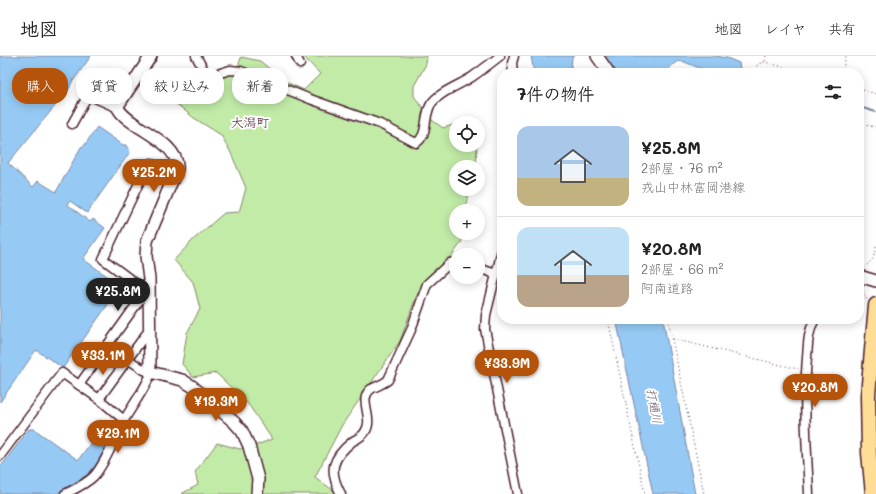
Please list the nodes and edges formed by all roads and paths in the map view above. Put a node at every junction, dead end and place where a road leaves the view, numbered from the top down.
1 (151, 56) edge
2 (196, 56) edge
3 (296, 56) edge
4 (500, 56) edge
5 (514, 56) edge
6 (766, 56) edge
7 (846, 56) edge
8 (599, 59) edge
9 (765, 62) junction
10 (300, 64) dead end
11 (512, 68) edge
12 (605, 68) edge
13 (756, 68) edge
14 (786, 68) edge
15 (843, 68) edge
16 (864, 90) edge
17 (876, 94) edge
18 (118, 108) junction
19 (72, 124) dead end
20 (864, 125) edge
21 (876, 128) edge
22 (174, 176) junction
23 (876, 247) edge
24 (449, 264) edge
25 (485, 270) edge
26 (497, 270) edge
27 (864, 272) edge
28 (496, 274) junction
29 (864, 277) edge
30 (876, 281) edge
31 (864, 284) edge
32 (148, 290) junction
33 (872, 304) edge
34 (609, 324) edge
35 (669, 324) edge
36 (813, 324) edge
37 (149, 333) junction
38 (672, 339) junction
39 (107, 346) junction
40 (128, 359) junction
41 (806, 370) junction
42 (150, 372) junction
43 (79, 385) junction
44 (99, 399) junction
45 (124, 420) junction
46 (0, 456) edge
47 (65, 494) edge
48 (257, 494) edge
49 (341, 494) edge
50 (518, 494) edge
51 (645, 494) edge
52 (704, 494) edge
53 (809, 494) edge
54 (872, 494) edge

1 - 18 main road
2 - 4 street
3 - 10 street
5 - 11 street
6 - 9 path
7 - 15 path
8 - 12 main road
9 - 13 path
9 - 14 path
16 - 17 path
18 - 19 street
18 - 22 main road
20 - 21 path
22 - 32 main road
22 - 32 street
23 - 27 path
24 - 49 street
25 - 28 street
26 - 28 street
28 - 50 street
29 - 30 main road
31 - 33 path
32 - 37 main road
32 - 39 street
33 - 54 highway
34 - 51 path
35 - 38 path
36 - 41 street
37 - 40 street
37 - 42 main road
38 - 41 path
38 - 52 path
39 - 40 street
39 - 43 street
40 - 42 street
40 - 44 street
41 - 53 street
42 - 45 street
42 - 48 main road
43 - 44 street
43 - 46 street
44 - 45 street
45 - 47 street

